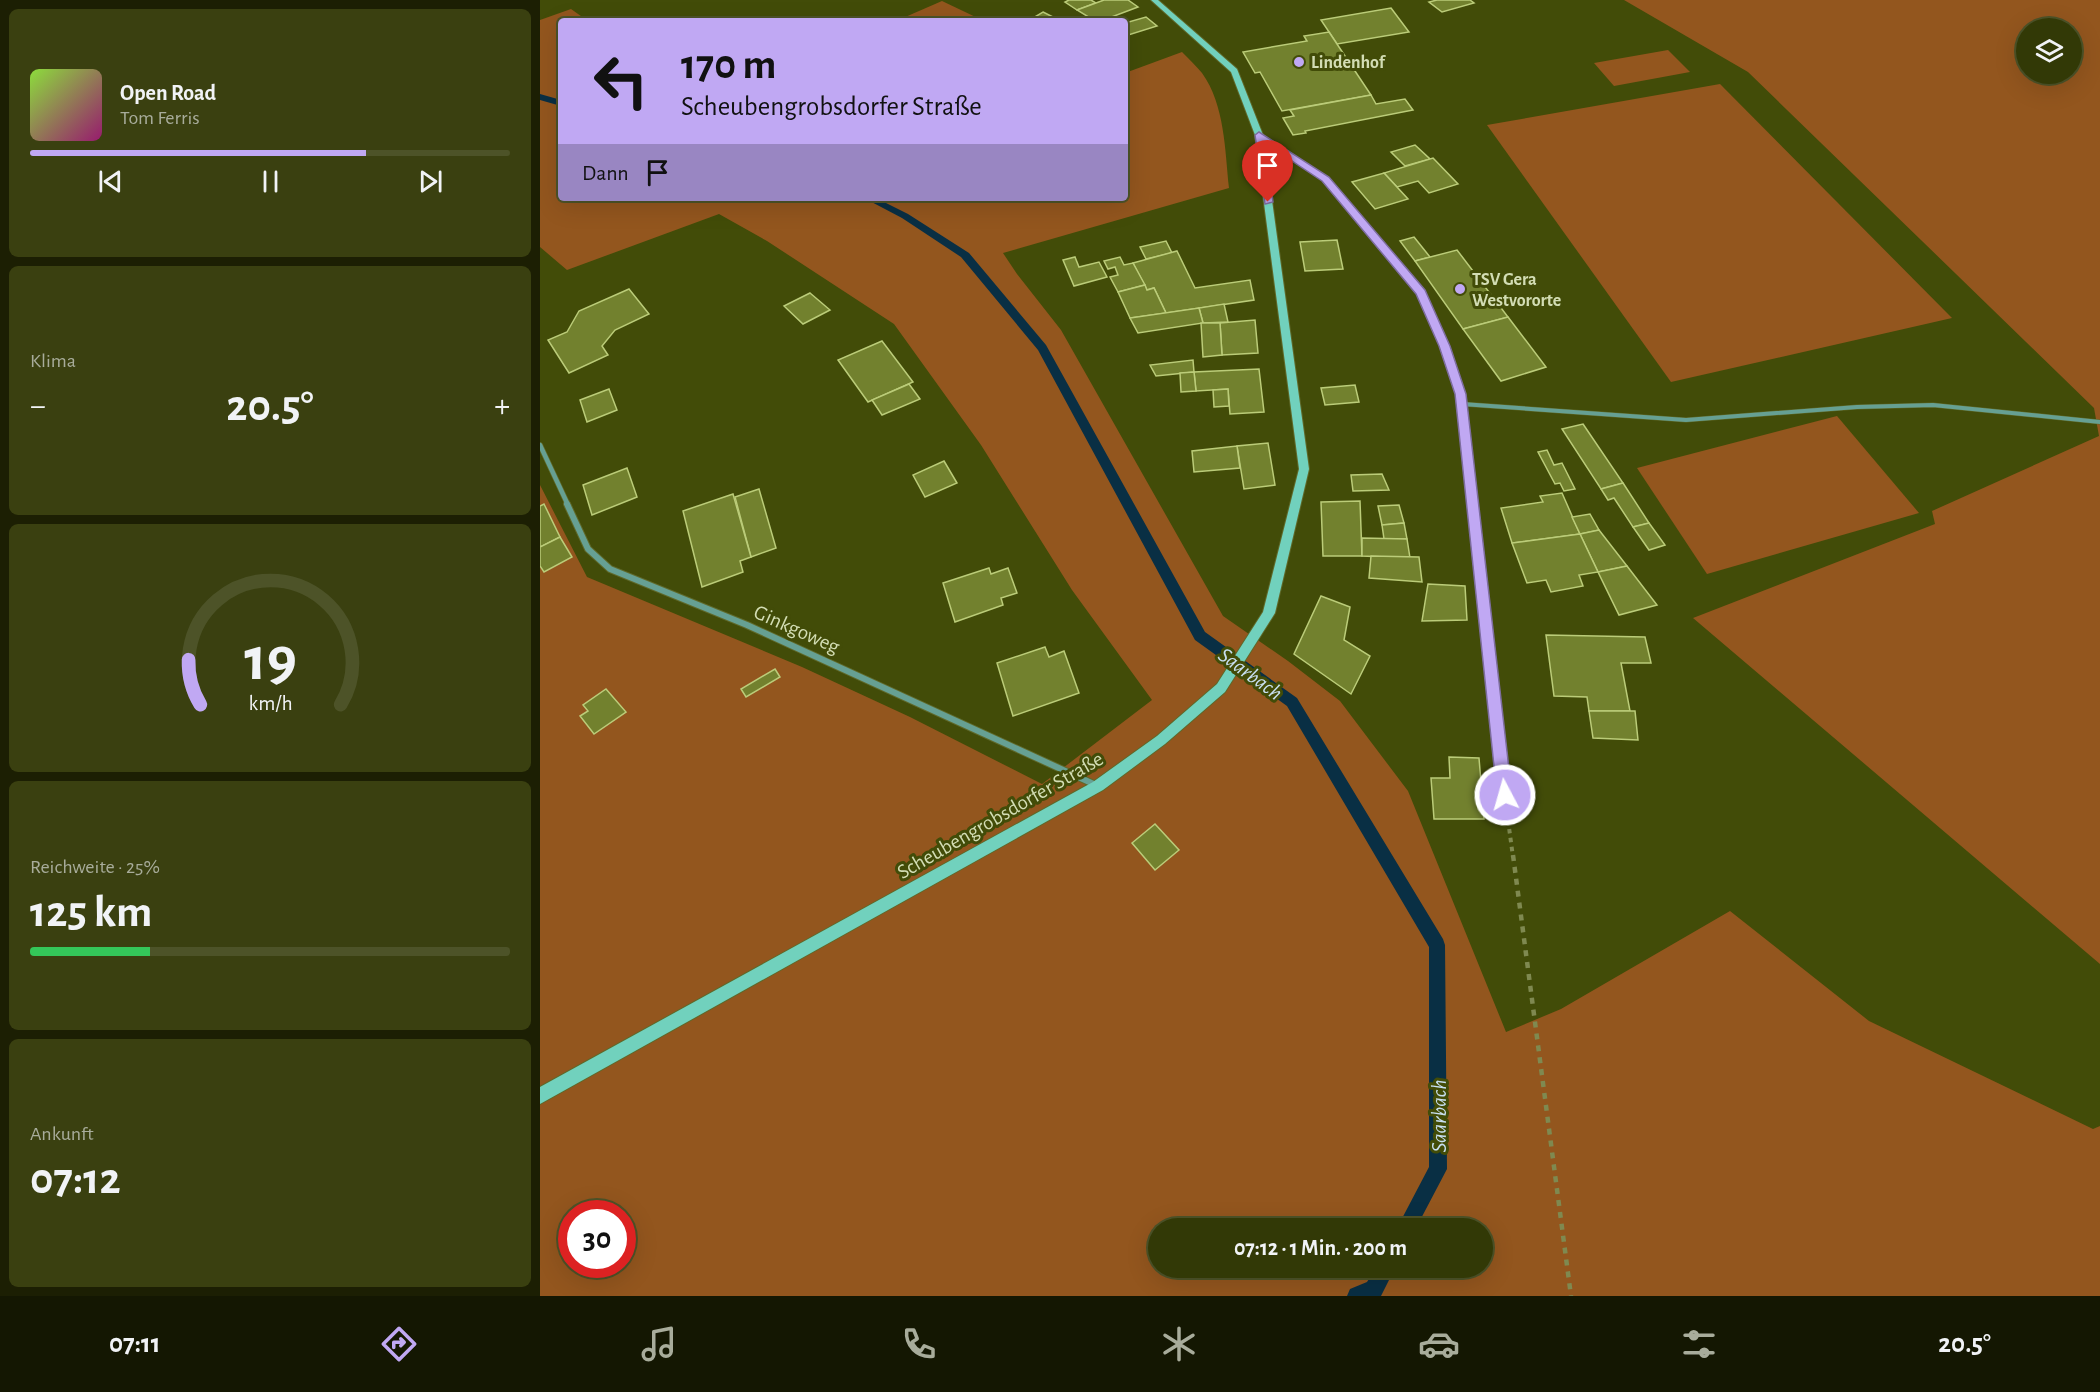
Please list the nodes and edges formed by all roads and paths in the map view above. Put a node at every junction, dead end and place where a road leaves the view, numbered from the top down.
1 (1155, 0) edge
2 (1259, 135) junction
3 (1462, 404) junction
4 (2100, 422) edge
5 (540, 445) edge
6 (1098, 786) junction
7 (1505, 795) joint
8 (540, 1096) edge
9 (1571, 1296) edge

1 - 2 main road, Scheubengrobsdorfer Straße
2 - 3 street
2 - 6 main road, Scheubengrobsdorfer Straße
3 - 4 lane
3 - 7 street
5 - 6 street, Ginkgoweg
6 - 8 main road, Scheubengrobsdorfer Straße
7 - 9 path

